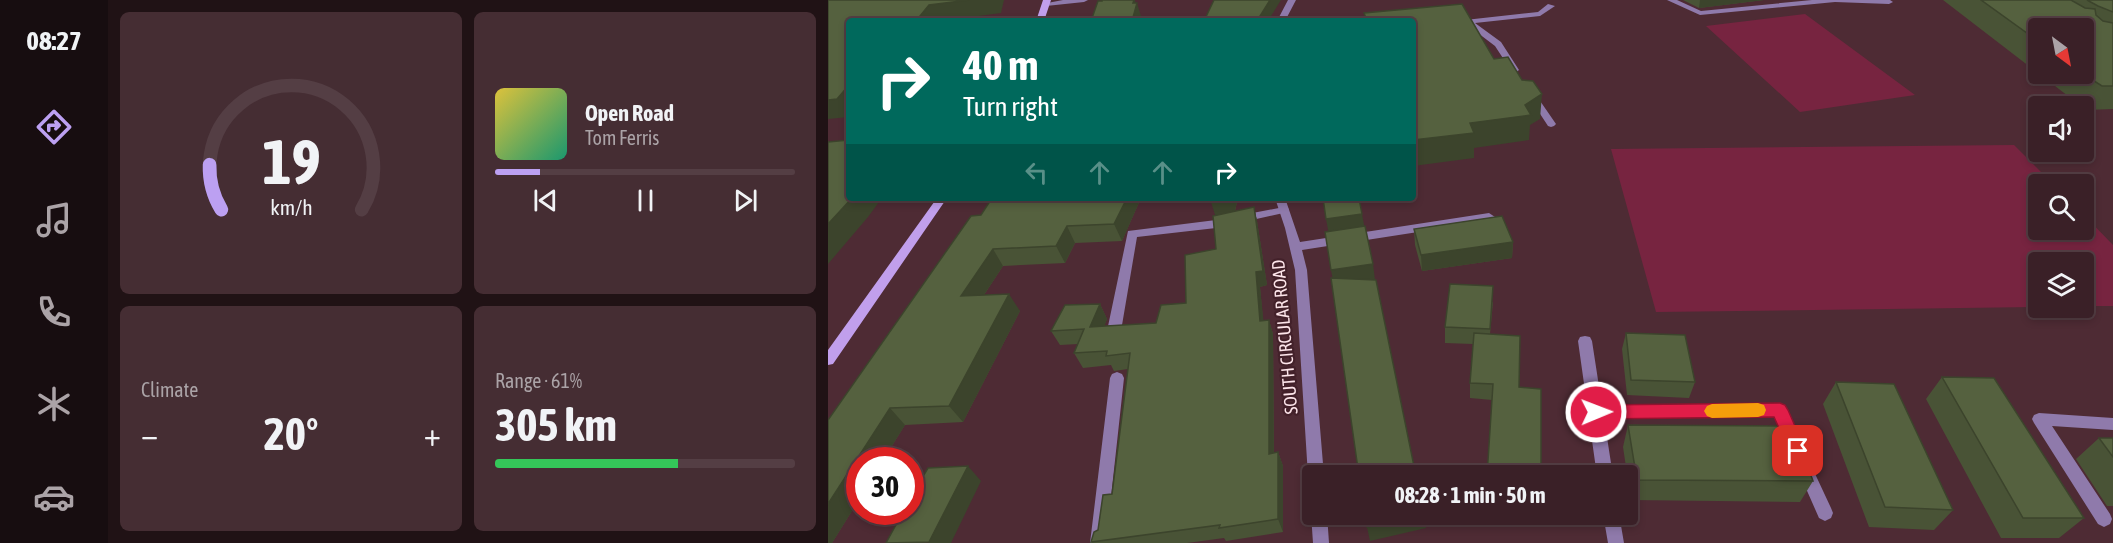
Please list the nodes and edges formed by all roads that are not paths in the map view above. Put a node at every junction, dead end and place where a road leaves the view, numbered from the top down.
1 (1084, 0) edge
2 (1292, 0) edge
3 (1671, 0) edge
4 (1047, 2) edge
5 (1889, 2) dead end
6 (1551, 6) dead end
7 (1041, 18) edge
8 (1283, 18) edge
9 (1468, 22) junction
10 (1446, 24) edge
11 (1518, 74) edge
12 (1525, 84) edge
13 (1551, 124) dead end
14 (940, 201) edge
15 (1282, 204) edge
16 (1488, 217) edge
17 (1296, 247) junction
18 (1114, 331) edge
19 (1585, 341) dead end
20 (828, 360) edge
21 (1117, 378) dead end
22 (1596, 412) junction
23 (2113, 424) edge
24 (1315, 465) edge
25 (1603, 465) edge
26 (1826, 513) dead end
27 (2104, 519) dead end
28 (1320, 525) edge
29 (1613, 525) edge
30 (1098, 543) edge
31 (1321, 543) edge
32 (1616, 543) edge

1 - 4 street
2 - 8 street
3 - 5 street
4 - 7 main road
6 - 9 street
9 - 10 street
9 - 11 street
12 - 13 street
14 - 20 main road
15 - 17 street, SOUTH CIRCULAR ROAD
15 - 18 street
16 - 17 street
17 - 24 street, SOUTH CIRCULAR ROAD
19 - 22 street
21 - 30 street
22 - 25 street
22 - 26 street
23 - 27 street
28 - 31 street
29 - 32 street

